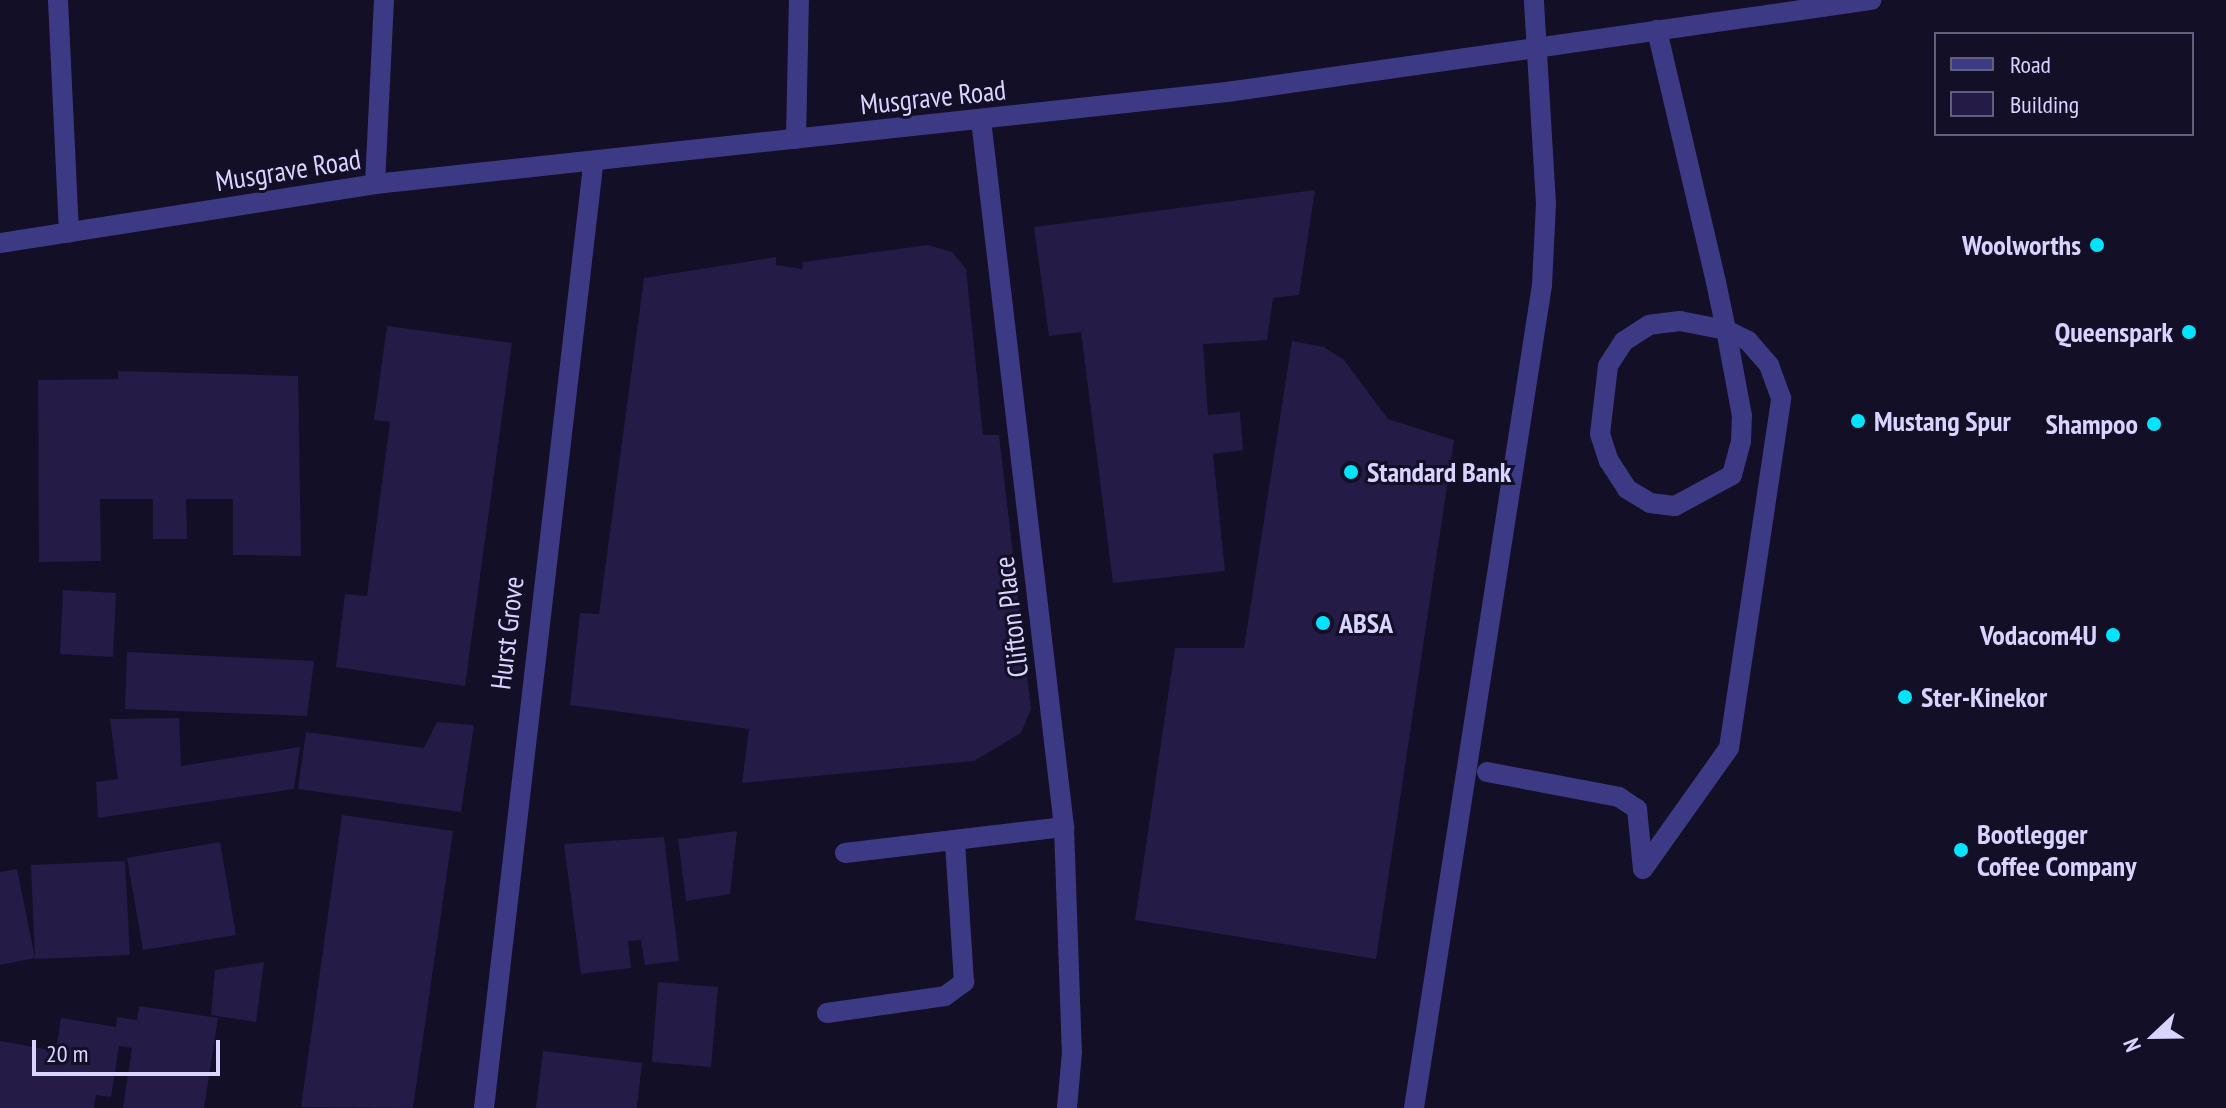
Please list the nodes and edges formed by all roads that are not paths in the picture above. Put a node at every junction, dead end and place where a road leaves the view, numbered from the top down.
1 (58, 0) edge
2 (384, 0) edge
3 (799, 0) edge
4 (1534, 0) edge
5 (1871, 0) edge
6 (1657, 30) junction
7 (1535, 47) junction
8 (981, 120) junction
9 (796, 139) junction
10 (593, 166) junction
11 (375, 184) junction
12 (69, 233) junction
13 (0, 243) edge
14 (1726, 330) junction
15 (1487, 772) dead end
16 (1064, 827) junction
17 (955, 841) junction
18 (845, 853) dead end
19 (827, 1013) dead end
20 (484, 1108) edge
21 (1067, 1108) edge
22 (1414, 1108) edge

1 - 12 street
2 - 11 street
3 - 9 street
4 - 7 street
5 - 6 street, Musgrave Road
6 - 7 street, Musgrave Road
6 - 14 street
7 - 8 street, Musgrave Road
7 - 22 street
8 - 9 street, Musgrave Road
8 - 16 street, Clifton Place
9 - 10 street, Musgrave Road
10 - 11 street, Musgrave Road
10 - 20 street, Hurst Grove
11 - 12 street, Musgrave Road
12 - 13 street, Musgrave Road
14 - 14 street
14 - 15 street
16 - 17 street
16 - 21 street, Clifton Place
17 - 18 street
17 - 19 street

